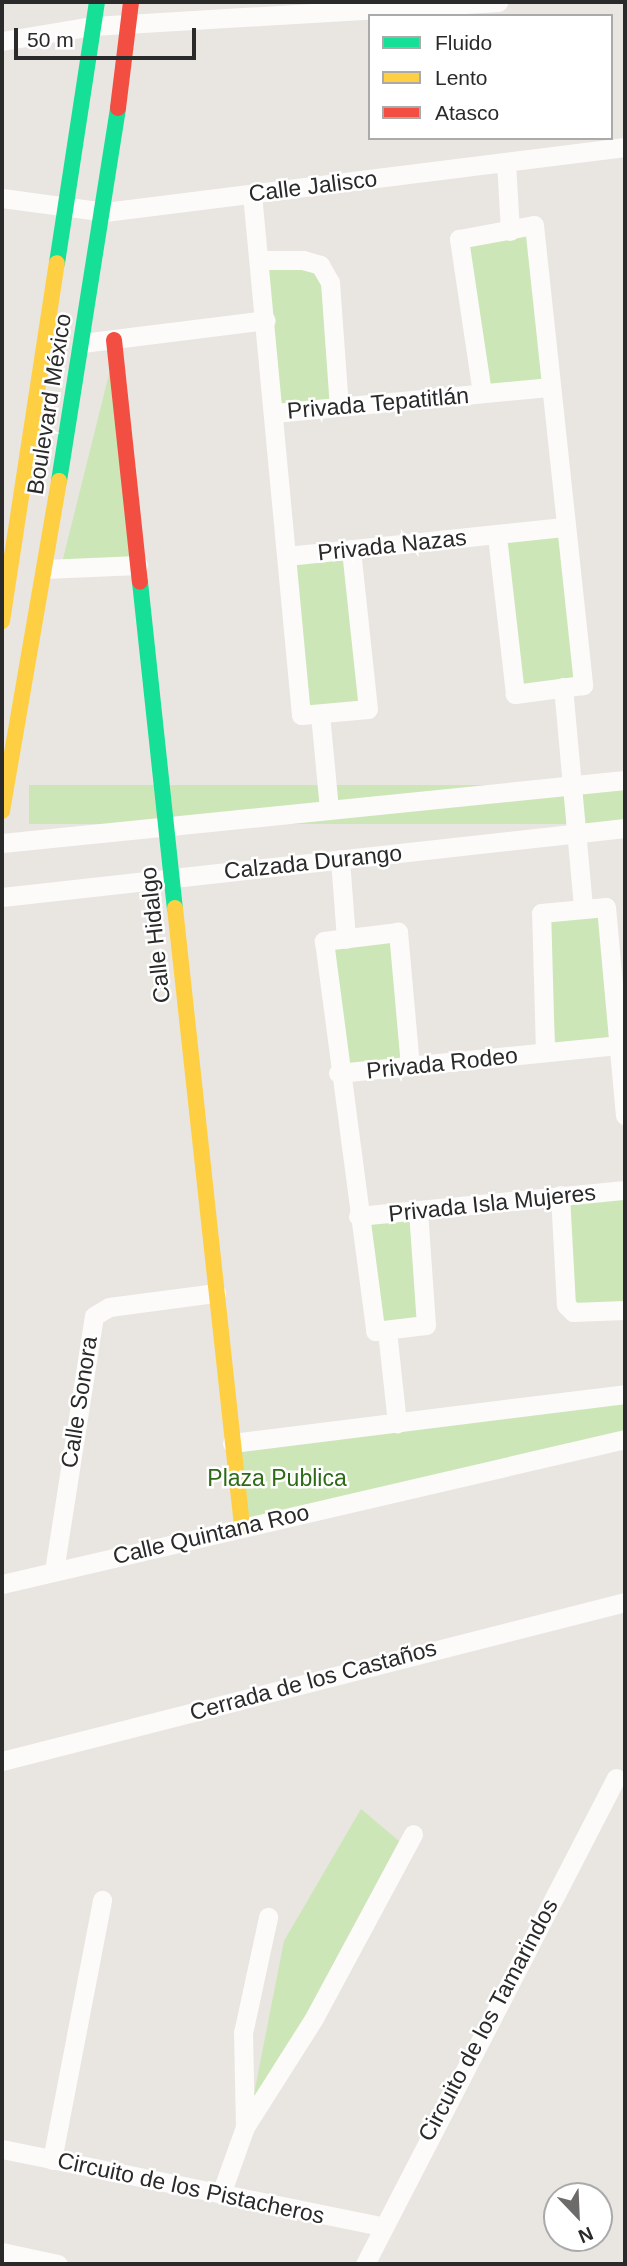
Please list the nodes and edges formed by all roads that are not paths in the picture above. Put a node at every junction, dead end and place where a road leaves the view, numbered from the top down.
1 (97, 2) edge
2 (131, 2) edge
3 (337, 2) edge
4 (498, 2) edge
5 (316, 10) junction
6 (128, 25) junction
7 (93, 26) junction
8 (2, 41) edge
9 (625, 147) edge
10 (506, 162) junction
11 (252, 194) junction
12 (2, 198) edge
13 (68, 207) junction
14 (105, 212) junction
15 (510, 230) junction
16 (259, 260) junction
17 (266, 320) junction
18 (114, 340) junction
19 (82, 343) junction
20 (551, 387) junction
21 (482, 393) junction
22 (339, 407) junction
23 (274, 413) junction
24 (565, 527) junction
25 (497, 535) junction
26 (351, 550) junction
27 (287, 556) junction
28 (138, 565) junction
29 (45, 569) junction
30 (2, 621) edge
31 (563, 687) junction
32 (320, 714) junction
33 (625, 780) edge
34 (573, 785) junction
35 (329, 810) junction
36 (2, 811) edge
37 (166, 827) junction
38 (625, 828) edge
39 (576, 833) junction
40 (2, 843) edge
41 (340, 859) junction
42 (172, 878) junction
43 (2, 897) edge
44 (583, 905) junction
45 (346, 939) junction
46 (618, 1045) junction
47 (545, 1052) junction
48 (410, 1066) junction
49 (338, 1073) junction
50 (625, 1115) edge
51 (625, 1190) edge
52 (560, 1195) junction
53 (418, 1212) junction
54 (358, 1216) junction
55 (216, 1293) junction
56 (625, 1310) edge
57 (387, 1331) junction
58 (625, 1394) edge
59 (397, 1423) junction
60 (625, 1439) edge
61 (232, 1443) junction
62 (242, 1526) junction
63 (54, 1571) junction
64 (2, 1584) edge
65 (625, 1602) edge
66 (2, 1761) edge
67 (615, 1778) dead end
68 (413, 1834) dead end
69 (102, 1900) dead end
70 (268, 1917) dead end
71 (245, 2127) junction
72 (2, 2149) edge
73 (52, 2160) junction
74 (221, 2194) junction
75 (379, 2226) junction
76 (2, 2252) edge
77 (58, 2264) edge
78 (365, 2264) edge

1 - 7 main road, Boulevard México
2 - 6 main road, Boulevard México
3 - 5 street
4 - 5 street
5 - 6 street
6 - 7 street
6 - 14 main road, Boulevard México
7 - 8 street
7 - 13 main road, Boulevard México
9 - 10 street, Calle Jalisco
10 - 11 street, Calle Jalisco
10 - 15 street
11 - 14 street, Calle Jalisco
11 - 16 street
12 - 13 street, Calle Jalisco
13 - 14 street, Calle Jalisco
13 - 30 main road, Boulevard México
14 - 19 main road, Boulevard México
15 - 20 street, Privada Tepatitlán
15 - 21 street, Privada Tepatitlán
16 - 17 street
16 - 22 street
17 - 18 street
17 - 23 street
18 - 19 street
18 - 28 main road, Calle Hidalgo
19 - 29 main road, Boulevard México
20 - 21 street, Privada Tepatitlán
20 - 24 street
21 - 22 street, Privada Tepatitlán
22 - 23 street, Privada Tepatitlán
23 - 27 street
24 - 25 street, Privada Nazas
24 - 31 street
25 - 26 street, Privada Nazas
25 - 31 street, Privada Nazas
26 - 27 street, Privada Nazas
26 - 32 street
27 - 32 street
28 - 29 street
28 - 37 main road, Calle Hidalgo
29 - 36 main road, Boulevard México
31 - 34 street
32 - 35 street
33 - 34 street
34 - 35 street
34 - 39 street
35 - 37 street
37 - 40 street
37 - 42 main road, Calle Hidalgo
38 - 39 street, Calzada Durango
39 - 41 street, Calzada Durango
39 - 44 street
41 - 42 street, Calzada Durango
41 - 45 street
42 - 43 street, Calzada Durango
42 - 55 main road, Calle Hidalgo
44 - 46 street
44 - 47 street, Privada Rodeo
45 - 48 street
45 - 49 street
46 - 47 street, Privada Rodeo
46 - 50 street
47 - 48 street, Privada Rodeo
48 - 49 street, Privada Rodeo
49 - 54 street
51 - 52 street, Privada Isla Mujeres
52 - 53 street, Privada Isla Mujeres
52 - 56 street
53 - 54 street, Privada Isla Mujeres
53 - 57 street
54 - 57 street
55 - 61 main road, Calle Hidalgo
55 - 63 street, Calle Sonora
57 - 59 street
58 - 59 street
59 - 61 street
60 - 62 street, Calle Quintana Roo
61 - 62 main road, Calle Hidalgo
62 - 63 street, Calle Quintana Roo
63 - 64 street, Calle Quintana Roo
65 - 66 street, Cerrada de los Castaños
67 - 75 street, Circuito de los Tamarindos
68 - 71 street
69 - 73 street
70 - 71 street
71 - 74 street
72 - 73 street, Circuito de los Pistacheros
73 - 74 street, Circuito de los Pistacheros
74 - 75 street, Circuito de los Pistacheros
75 - 78 street, Circuito de los Tamarindos
76 - 77 street

